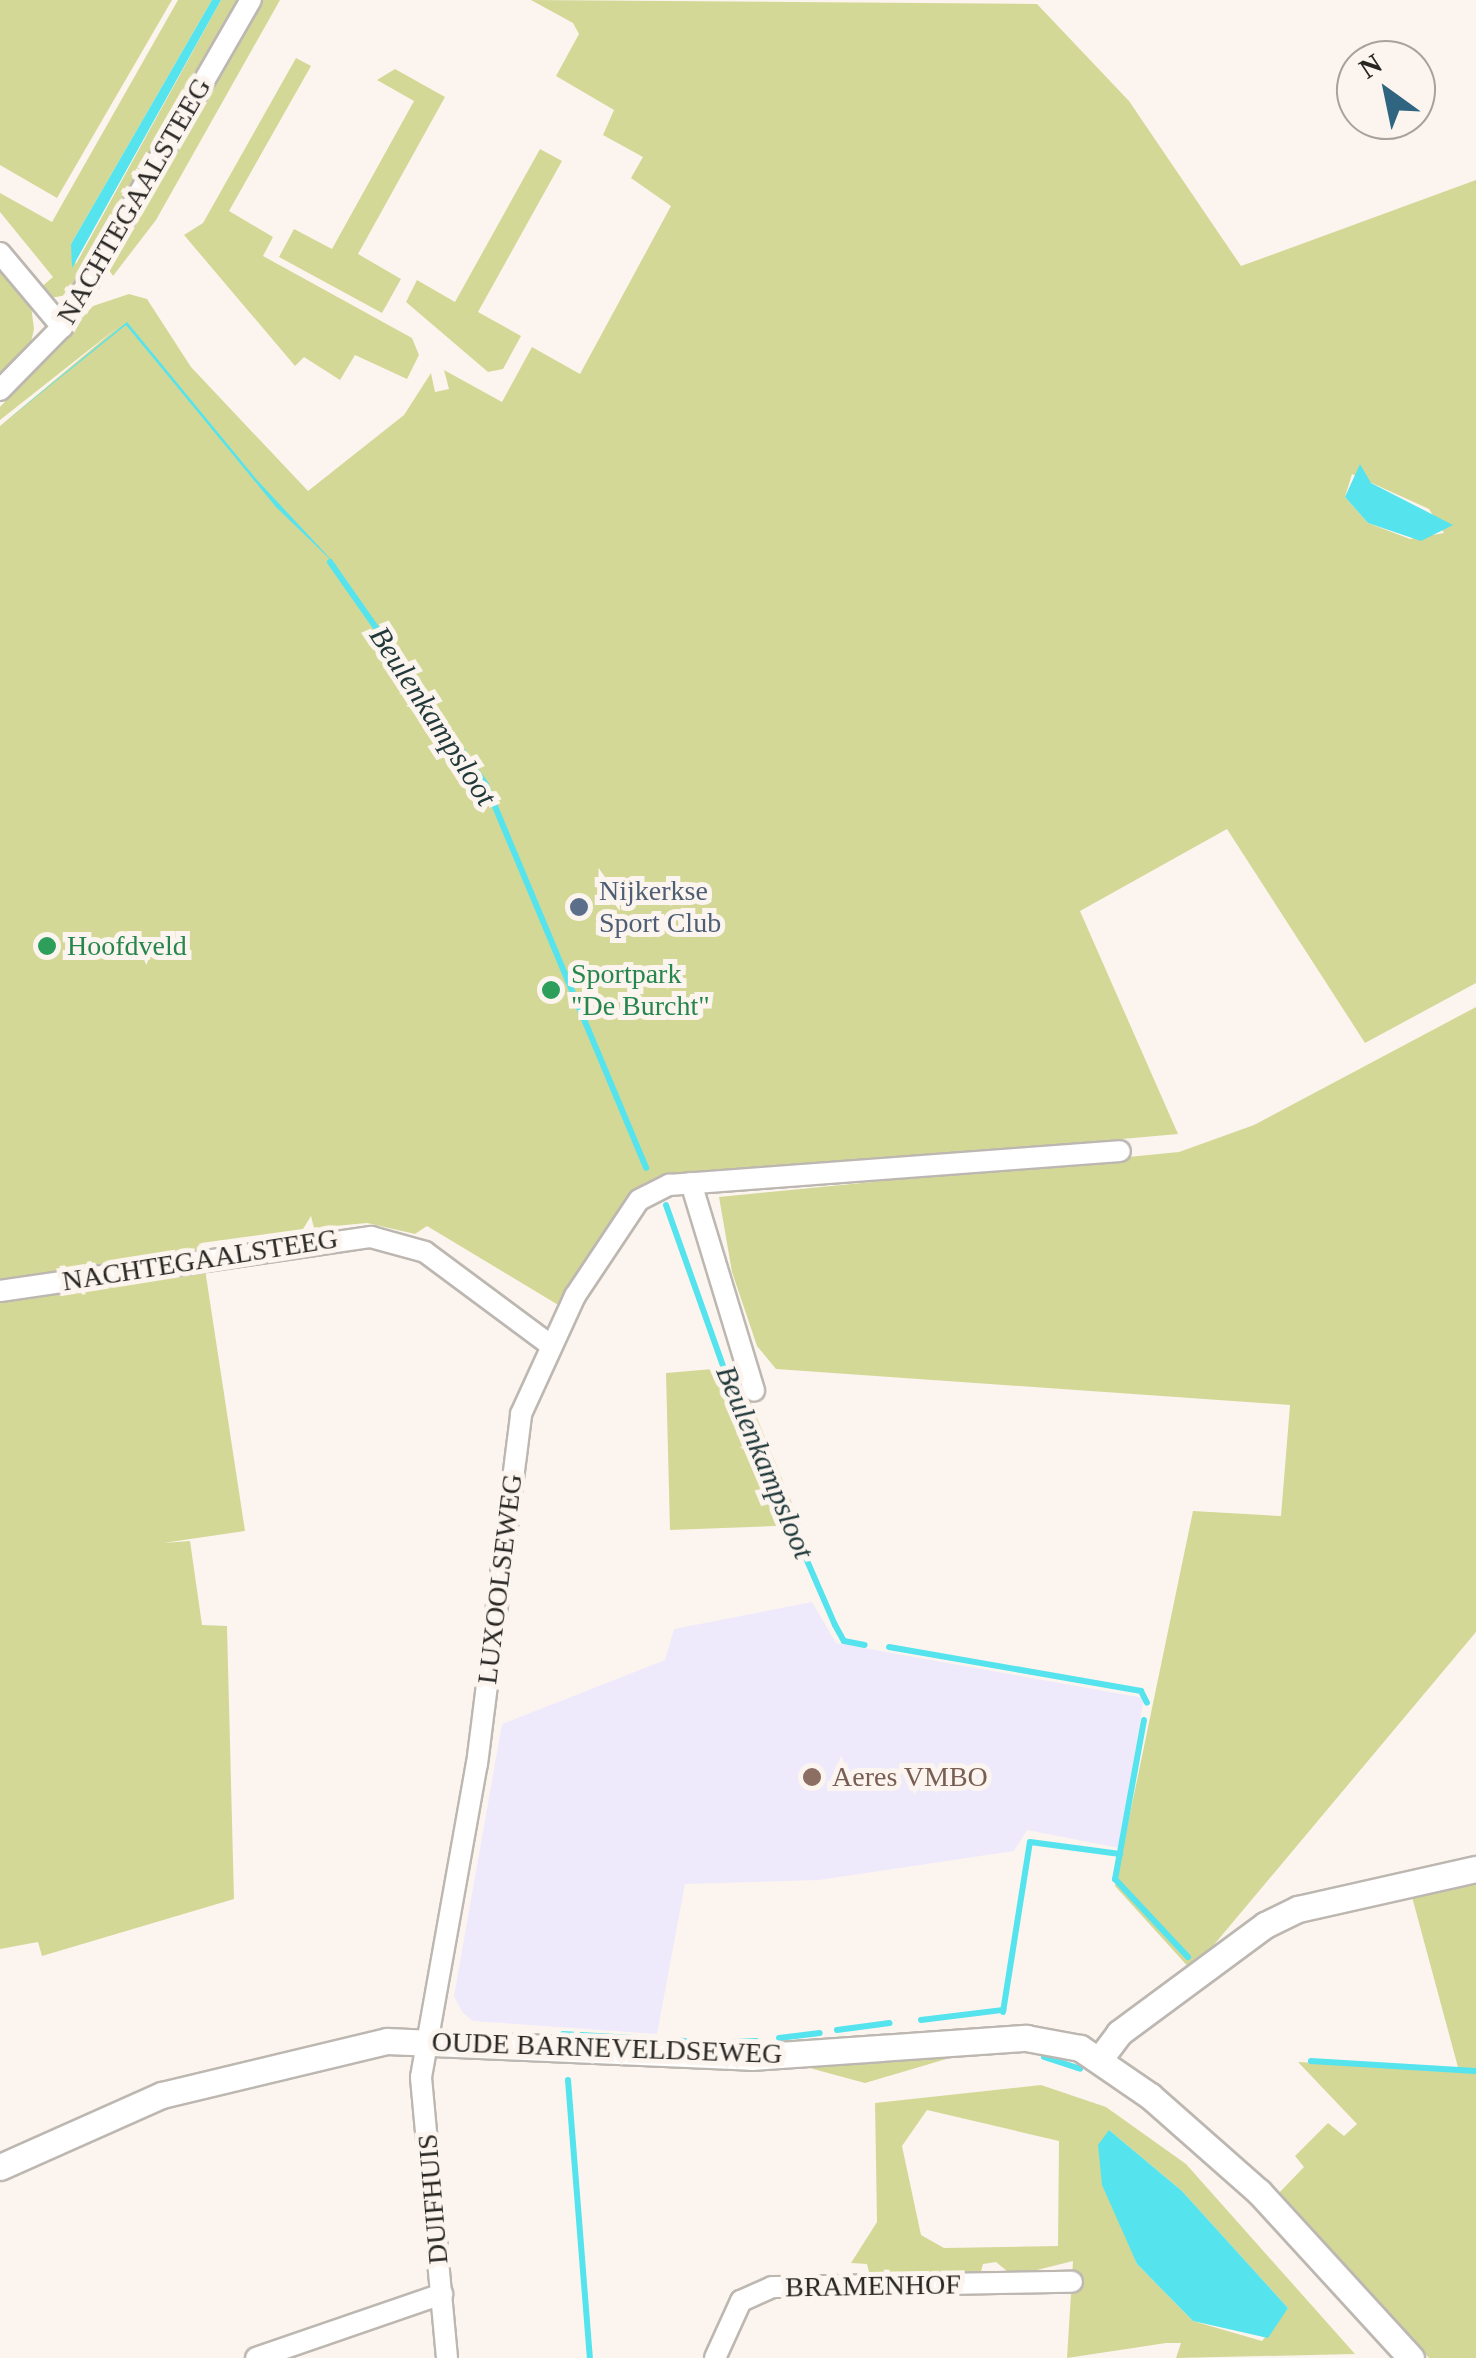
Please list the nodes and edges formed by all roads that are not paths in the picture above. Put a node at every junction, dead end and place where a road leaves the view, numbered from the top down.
1 (250, 0) edge
2 (0, 253) edge
3 (62, 327) junction
4 (0, 390) edge
5 (1120, 1151) dead end
6 (691, 1183) junction
7 (0, 1292) edge
8 (548, 1344) junction
9 (754, 1391) dead end
10 (1476, 1869) edge
11 (429, 2040) junction
12 (1099, 2060) junction
13 (0, 2168) edge
14 (1072, 2282) dead end
15 (442, 2294) junction
16 (256, 2358) edge
17 (446, 2358) edge
18 (715, 2358) edge
19 (1411, 2358) edge

1 - 3 street, NACHTEGAALSTEEG
2 - 3 street
3 - 4 street, NACHTEGAALSTEEG
5 - 6 street, LUXOOLSEWEG
6 - 8 street, LUXOOLSEWEG
6 - 9 street
7 - 8 street, NACHTEGAALSTEEG
8 - 11 street, LUXOOLSEWEG
10 - 12 street
11 - 12 street, OUDE BARNEVELDSEWEG
11 - 13 street, OUDE BARNEVELDSEWEG
11 - 15 street, DUIFHUIS
12 - 19 street, OUDE BARNEVELDSEWEG
14 - 18 street, BRAMENHOF
15 - 16 street
15 - 17 street, DUIFHUIS

